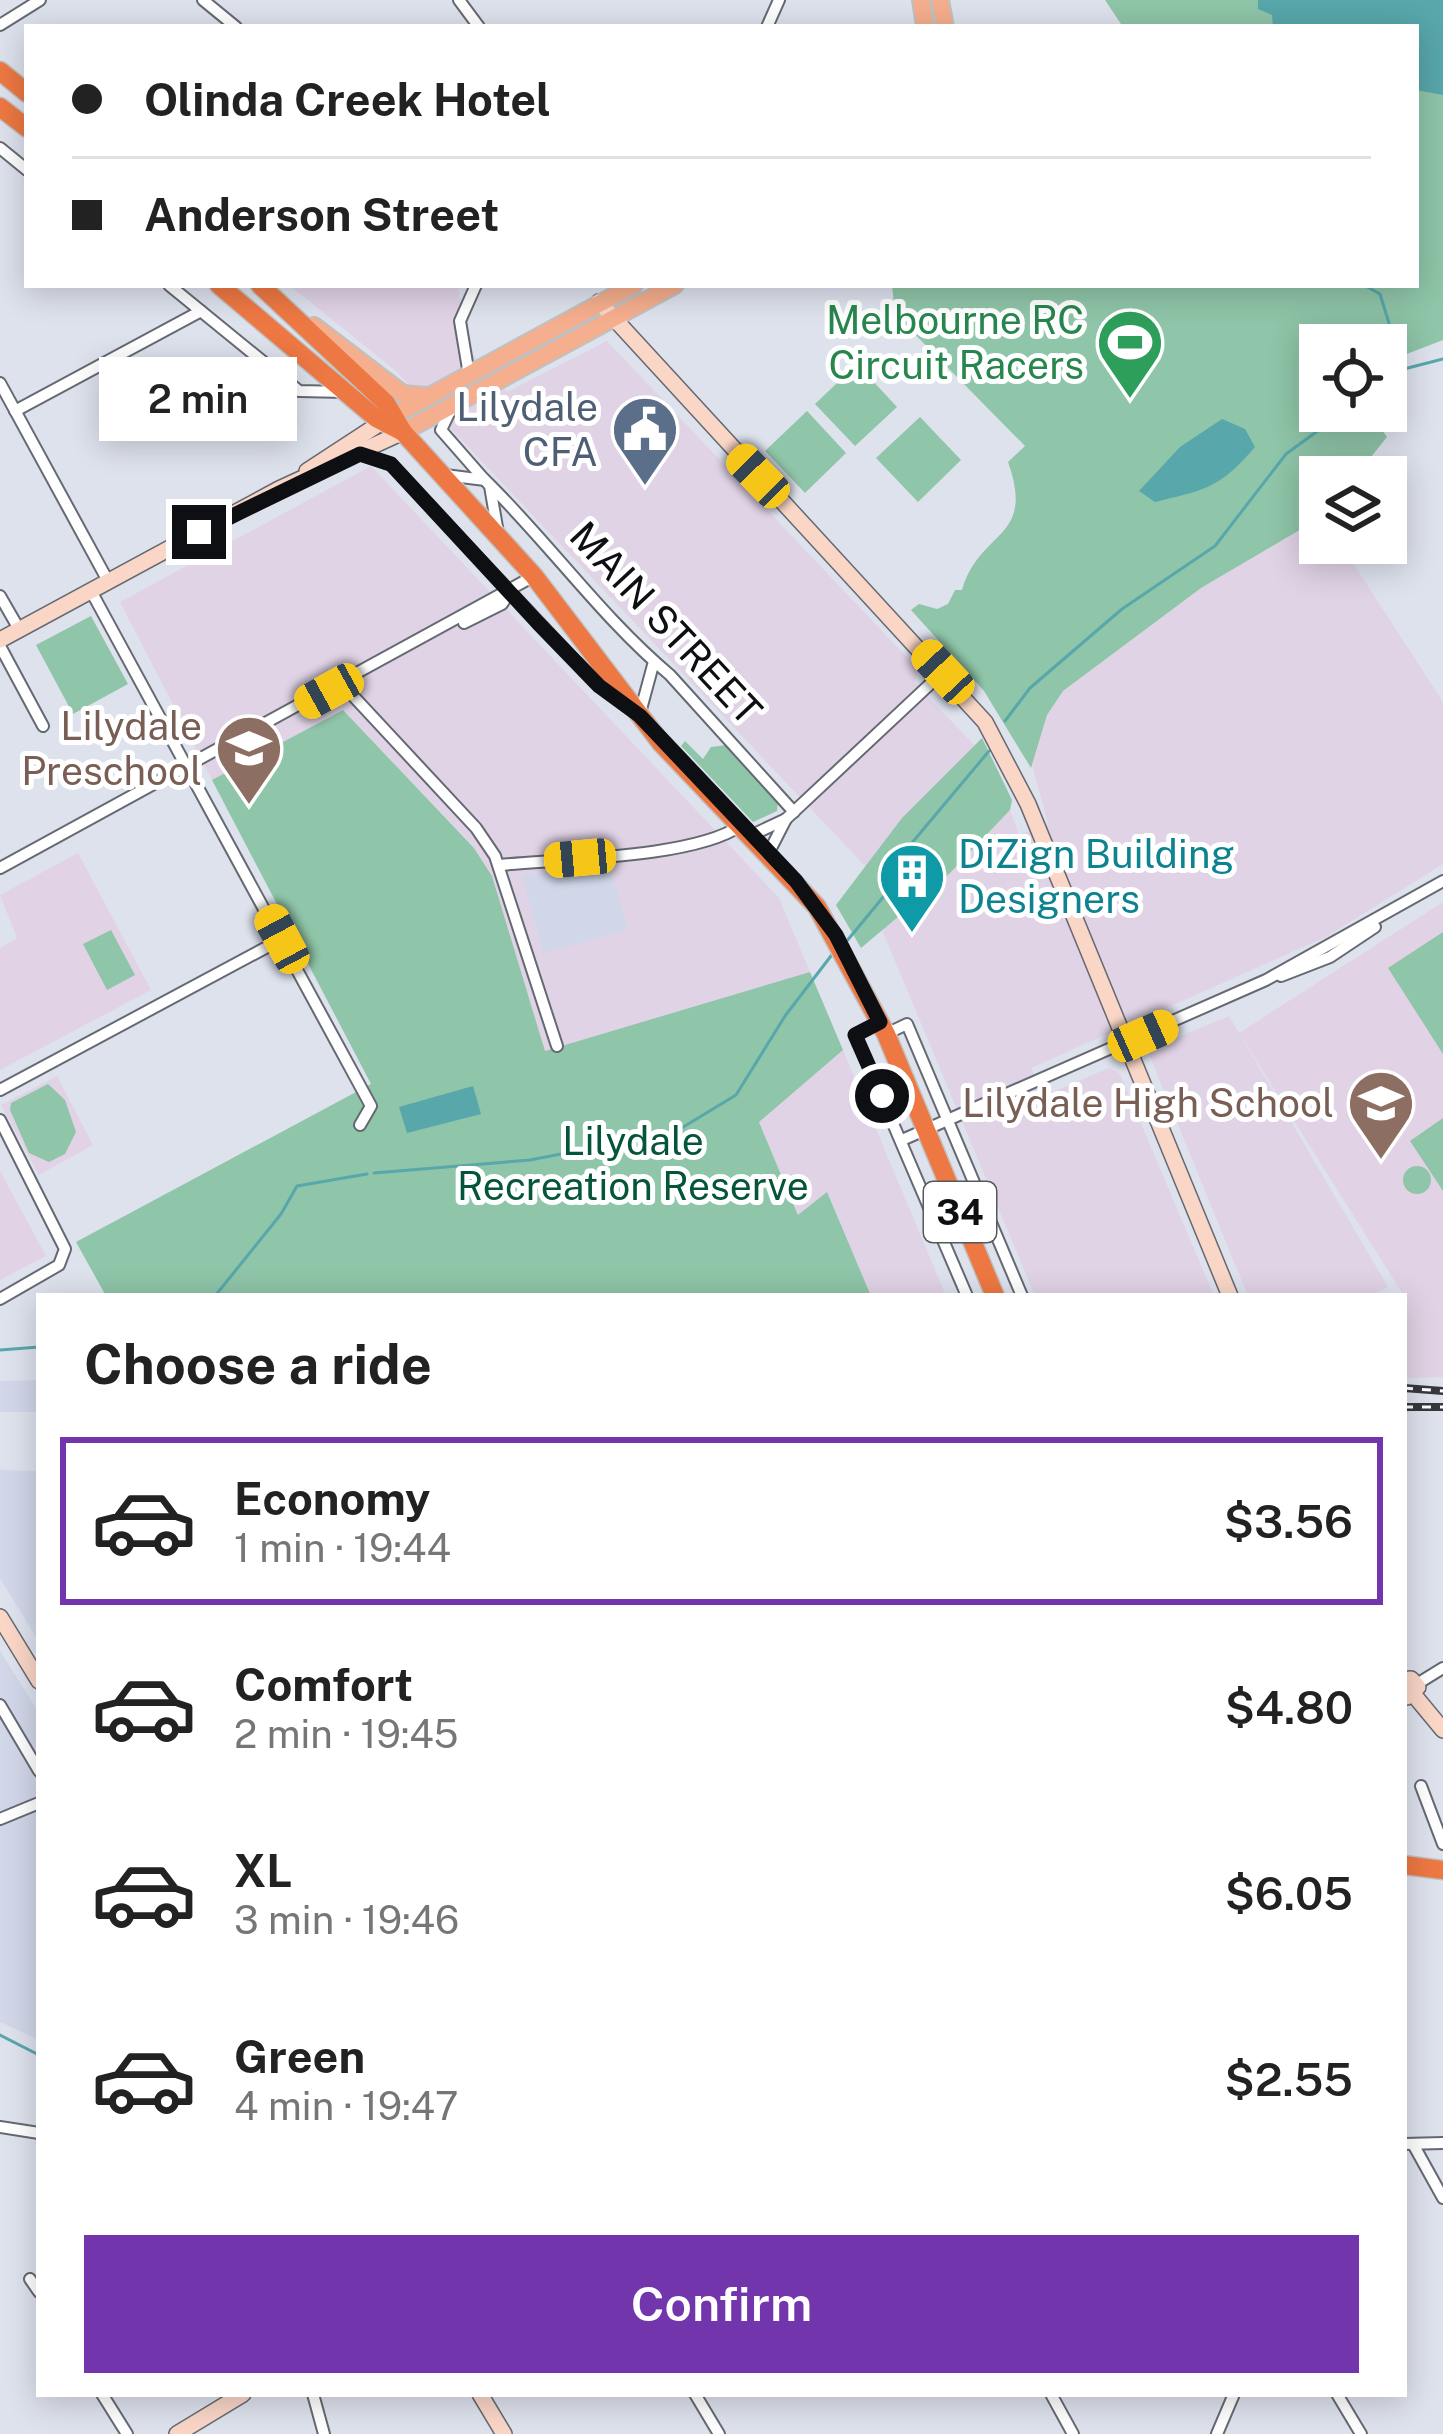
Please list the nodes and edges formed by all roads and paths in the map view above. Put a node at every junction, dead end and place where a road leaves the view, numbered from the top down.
1 (40, 0) edge
2 (203, 0) edge
3 (232, 24) edge
4 (0, 25) edge
5 (0, 71) edge
6 (24, 91) edge
7 (0, 107) edge
8 (24, 126) edge
9 (0, 148) edge
10 (24, 168) edge
11 (173, 288) edge
12 (223, 288) edge
13 (264, 288) edge
14 (475, 288) edge
15 (628, 288) edge
16 (670, 288) edge
17 (276, 298) junction
18 (599, 302) junction
19 (202, 311) junction
20 (611, 320) junction
21 (0, 383) edge
22 (473, 383) junction
23 (348, 393) junction
24 (433, 393) junction
25 (460, 401) junction
26 (15, 411) junction
27 (393, 423) junction
28 (360, 454) junction
29 (445, 475) junction
30 (486, 481) junction
31 (279, 489) junction
32 (498, 533) junction
33 (534, 576) junction
34 (108, 581) junction
35 (91, 591) junction
36 (510, 592) junction
37 (0, 596) edge
38 (19, 629) junction
39 (0, 643) edge
40 (653, 665) junction
41 (943, 672) junction
42 (342, 684) junction
43 (640, 716) junction
44 (43, 726) dead end
45 (189, 766) junction
46 (790, 815) junction
47 (745, 831) junction
48 (768, 854) junction
49 (500, 865) junction
50 (0, 868) edge
51 (1443, 881) edge
52 (282, 939) junction
53 (885, 1032) junction
54 (1125, 1044) junction
55 (556, 1046) dead end
56 (0, 1090) edge
57 (947, 1119) junction
58 (0, 1120) edge
59 (360, 1126) dead end
60 (925, 1128) junction
61 (4, 1136) edge
62 (902, 1140) junction
63 (966, 1293) edge
64 (994, 1293) edge
65 (1021, 1293) edge
66 (1229, 1293) edge
67 (0, 1299) edge
68 (0, 1598) edge
69 (4, 1623) edge
70 (36, 1660) edge
71 (1443, 1667) edge
72 (36, 1676) edge
73 (1410, 1689) edge
74 (0, 1705) edge
75 (1443, 1730) edge
76 (36, 1766) edge
77 (1421, 1786) dead end
78 (36, 1804) edge
79 (0, 1819) edge
80 (1443, 1844) edge
81 (1407, 1865) edge
82 (1443, 1870) edge
83 (0, 2127) edge
84 (36, 2133) edge
85 (1409, 2144) edge
86 (1443, 2144) edge
87 (1443, 2198) edge
88 (31, 2278) dead end
89 (36, 2287) edge
90 (104, 2397) edge
91 (238, 2397) edge
92 (315, 2397) edge
93 (482, 2397) edge
94 (696, 2397) edge
95 (1053, 2397) edge
96 (1233, 2397) edge
97 (1339, 2397) edge
98 (127, 2434) edge
99 (177, 2434) edge
100 (324, 2434) edge
101 (504, 2434) edge
102 (719, 2434) edge
103 (1072, 2434) edge
104 (1217, 2434) edge
105 (1361, 2434) edge

1 - 4 street
2 - 3 street
5 - 6 highway
7 - 8 highway
9 - 10 street
11 - 19 street
12 - 23 highway
13 - 17 highway
14 - 22 street
15 - 18 main road
16 - 20 main road
17 - 24 main road
17 - 27 highway
18 - 20 main road
18 - 22 main road
19 - 23 street
19 - 26 street
20 - 22 main road
20 - 41 main road
21 - 26 street
22 - 24 main road
22 - 25 main road
23 - 27 highway
24 - 27 main road
25 - 27 main road
25 - 30 street, MAIN STREET
26 - 34 street
27 - 28 main road
27 - 29 highway, 34
27 - 31 main road
28 - 31 main road
28 - 36 street
29 - 30 street
29 - 32 highway, 34
30 - 32 street
30 - 40 street, MAIN STREET
31 - 34 main road
32 - 33 highway, 34
33 - 36 street
33 - 43 highway, 34
34 - 35 main road
35 - 38 main road
35 - 45 street
36 - 42 street
36 - 43 street
37 - 38 street
38 - 39 main road
39 - 44 street
40 - 43 street
40 - 46 street, MAIN STREET
41 - 46 street
41 - 54 main road
42 - 45 street
42 - 49 street
43 - 47 highway, 34
45 - 50 street
45 - 52 street
46 - 47 street
46 - 48 street
47 - 48 highway, 34
47 - 49 street
48 - 53 highway, 34
49 - 55 street
51 - 54 street
52 - 56 street
52 - 59 street
53 - 57 street
53 - 60 highway, 34
53 - 62 street
54 - 57 street
54 - 66 main road
57 - 60 street
57 - 65 street
58 - 61 street
60 - 62 street
60 - 64 highway, 34
61 - 67 street
62 - 63 street
68 - 69 main road
69 - 70 main road
69 - 72 main road
71 - 73 street
73 - 75 main road
74 - 76 street
77 - 80 street
78 - 79 street
81 - 82 highway
83 - 84 street
85 - 86 street
85 - 87 street
88 - 89 street
90 - 98 street
91 - 99 main road
92 - 100 street
93 - 101 main road
94 - 102 street
95 - 103 street
96 - 104 street
97 - 105 street

